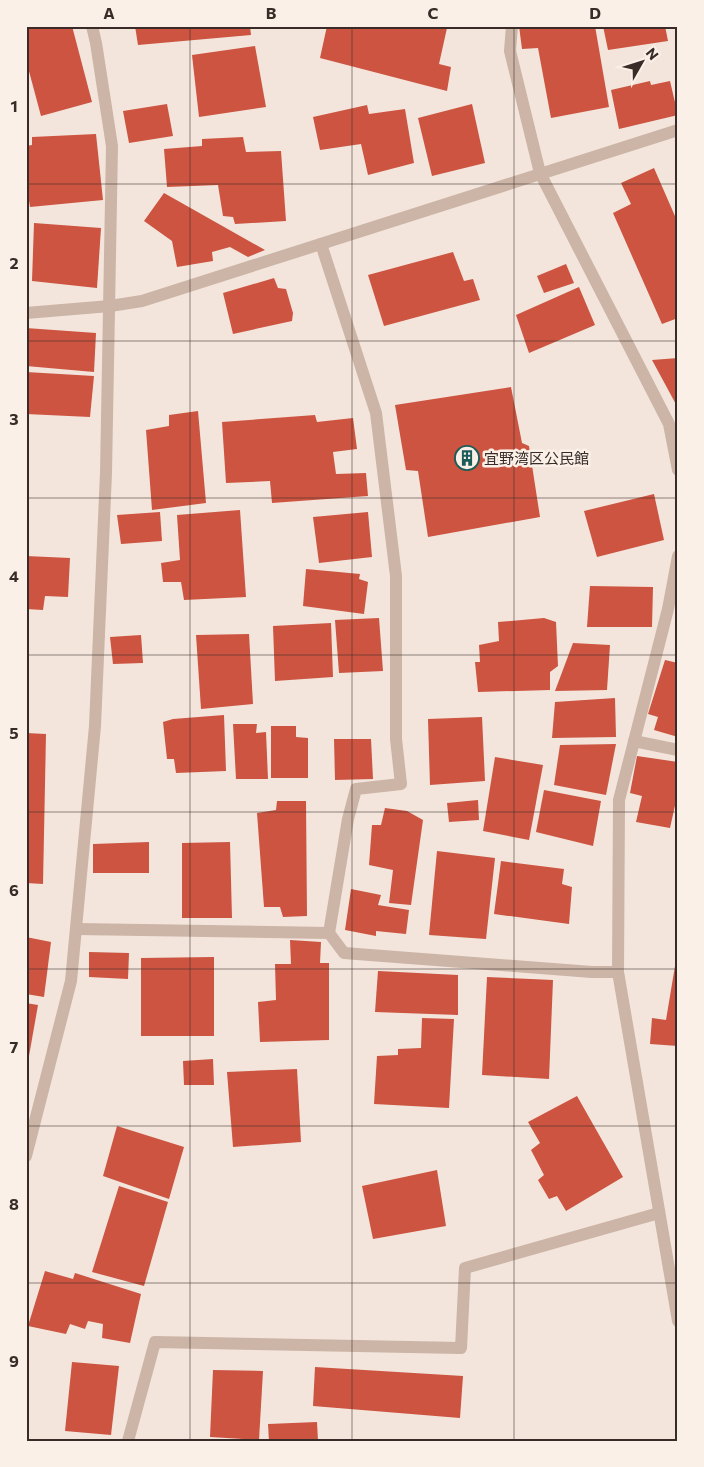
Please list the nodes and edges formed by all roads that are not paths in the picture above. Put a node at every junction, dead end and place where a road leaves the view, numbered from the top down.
1 (92, 26) edge
2 (512, 26) edge
3 (678, 130) edge
4 (540, 174) junction
5 (321, 244) junction
6 (110, 306) junction
7 (26, 313) edge
8 (678, 470) edge
9 (678, 556) edge
10 (675, 587) edge
11 (634, 741) junction
12 (678, 750) edge
13 (76, 929) junction
14 (329, 933) junction
15 (618, 972) junction
16 (26, 1156) edge
17 (659, 1213) junction
18 (678, 1321) edge
19 (128, 1441) edge

1 - 6 street
2 - 4 street
3 - 4 street
4 - 5 street
4 - 8 street
5 - 6 street
5 - 14 street
6 - 7 street
6 - 13 street
9 - 10 street
10 - 11 street
11 - 12 street
11 - 15 street
13 - 14 street
13 - 16 street
14 - 15 street
15 - 17 street
17 - 18 street
17 - 19 street

